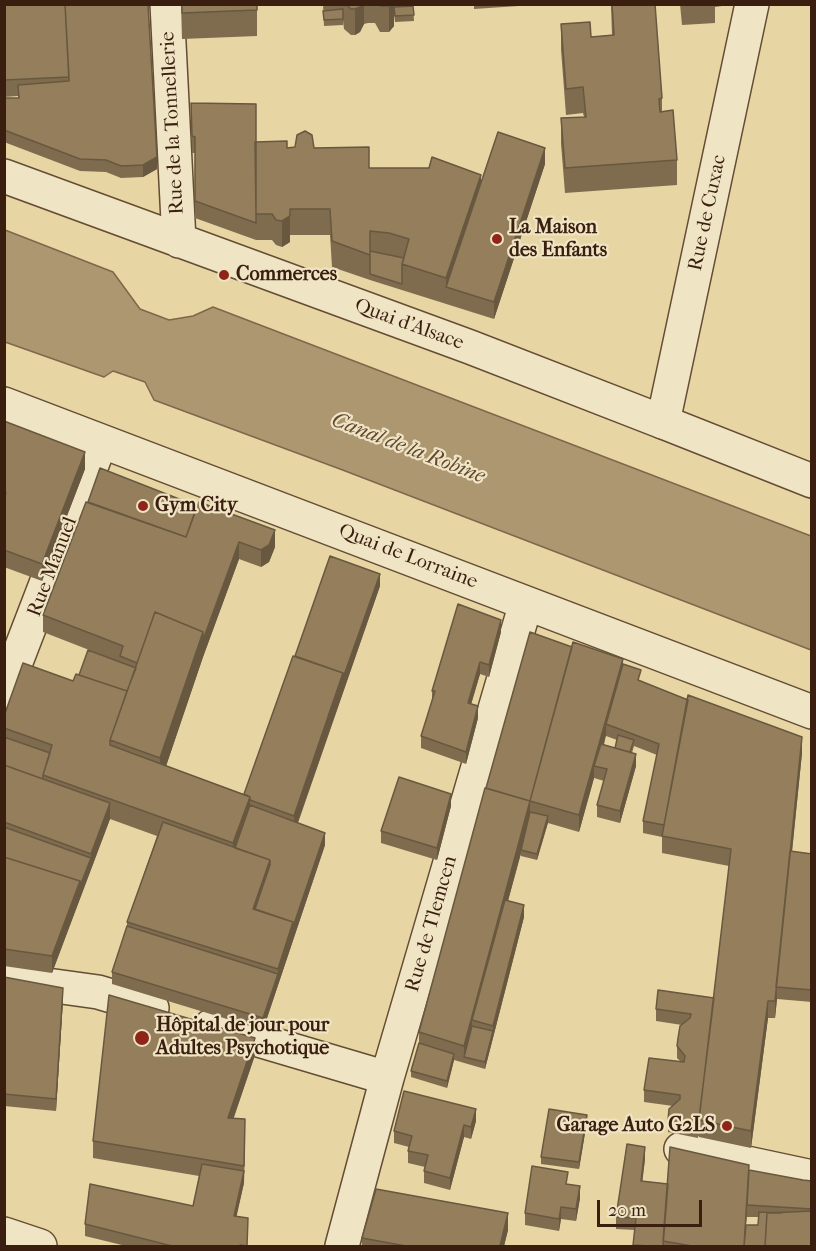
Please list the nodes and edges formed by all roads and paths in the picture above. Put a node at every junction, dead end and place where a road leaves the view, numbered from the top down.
1 (167, 4) edge
2 (752, 4) edge
3 (4, 176) edge
4 (179, 241) junction
5 (4, 404) edge
6 (663, 422) junction
7 (101, 441) junction
8 (812, 481) edge
9 (526, 603) junction
10 (4, 693) edge
11 (812, 712) edge
12 (4, 979) edge
13 (387, 1078) junction
14 (681, 1149) edge
15 (812, 1178) edge
16 (4, 1234) edge
17 (40, 1246) edge
18 (342, 1246) edge

1 - 4 street, Rue de la Tonnellerie
2 - 6 street, Rue de Cuxac
3 - 4 street, Quai d'Alsace
4 - 6 street, Quai d'Alsace
5 - 7 street, Quai de Lorraine
6 - 8 street, Quai d'Alsace
7 - 9 street, Quai de Lorraine
7 - 10 street, Rue Manuel
9 - 11 street, Quai de Lorraine
9 - 13 street, Rue de Tlemcen
12 - 13 street
13 - 18 street, Rue de Tlemcen
14 - 15 street
16 - 17 street

